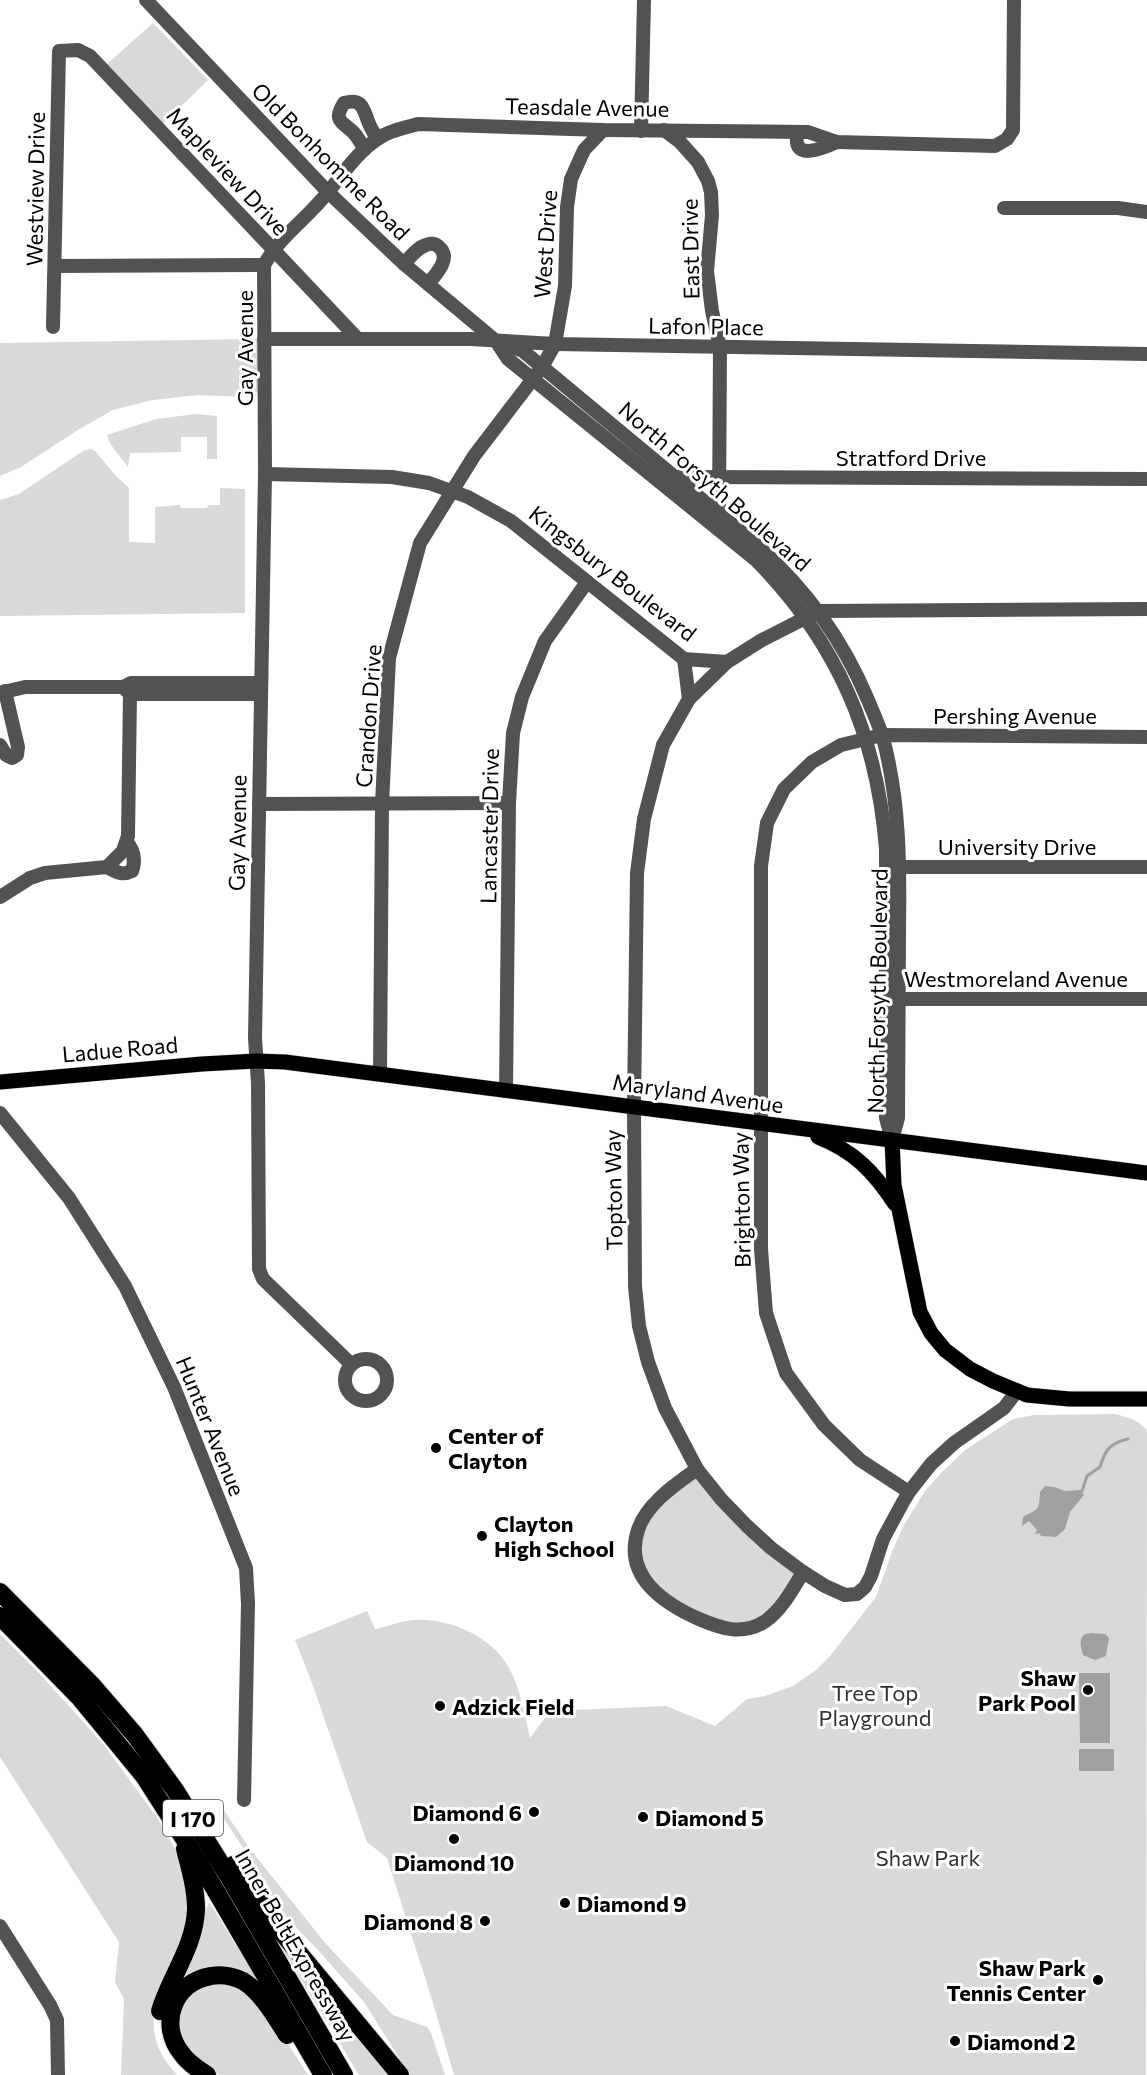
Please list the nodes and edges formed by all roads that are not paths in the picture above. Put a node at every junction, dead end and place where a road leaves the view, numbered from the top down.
1 (146, 0) edge
2 (644, 0) edge
3 (1014, 0) edge
4 (59, 51) joint
5 (603, 130) junction
6 (640, 130) junction
7 (664, 130) junction
8 (377, 138) junction
9 (365, 149) junction
10 (328, 192) junction
11 (1004, 208) dead end
12 (1147, 213) edge
13 (273, 249) junction
14 (404, 264) junction
15 (264, 265) junction
16 (55, 266) junction
17 (429, 284) junction
18 (54, 327) dead end
19 (357, 338) junction
20 (264, 339) junction
21 (496, 341) junction
22 (555, 344) junction
23 (720, 347) junction
24 (1147, 354) edge
25 (542, 367) junction
26 (533, 379) junction
27 (265, 474) junction
28 (719, 476) junction
29 (675, 477) junction
30 (1147, 480) edge
31 (452, 490) junction
32 (719, 512) junction
33 (719, 529) junction
34 (586, 582) junction
35 (1147, 609) edge
36 (819, 610) junction
37 (806, 617) junction
38 (684, 659) junction
39 (727, 662) junction
40 (261, 689) junction
41 (127, 690) junction
42 (3, 692) edge
43 (689, 699) junction
44 (882, 735) junction
45 (1147, 737) edge
46 (866, 738) junction
47 (0, 745) edge
48 (509, 803) junction
49 (259, 804) junction
50 (382, 804) junction
51 (127, 842) junction
52 (107, 867) junction
53 (893, 867) junction
54 (1147, 867) edge
55 (0, 897) edge
56 (892, 999) junction
57 (1147, 999) edge
58 (250, 1061) junction
59 (380, 1074) junction
60 (0, 1082) edge
61 (506, 1091) junction
62 (633, 1107) junction
63 (0, 1113) edge
64 (760, 1124) junction
65 (798, 1129) junction
66 (892, 1140) junction
67 (1147, 1173) edge
68 (901, 1213) junction
69 (351, 1364) dead end
70 (1017, 1391) junction
71 (1147, 1400) edge
72 (697, 1469) junction
73 (909, 1492) junction
74 (803, 1572) junction
75 (0, 1592) edge
76 (0, 1616) edge
77 (175, 1790) junction
78 (244, 1800) dead end
79 (181, 1832) junction
80 (0, 1926) edge
81 (323, 2074) edge
82 (58, 2075) edge
83 (188, 2075) edge
84 (207, 2075) edge
85 (345, 2075) edge
86 (400, 2075) edge

1 - 10 street, Old Bonhomme Road
2 - 6 street
3 - 7 street, Teasdale Avenue
4 - 13 street, Mapleview Drive
4 - 16 street, Westview Drive
5 - 6 street, Teasdale Avenue
5 - 8 street, Teasdale Avenue
5 - 22 street, West Drive
6 - 7 street, Teasdale Avenue
7 - 23 street, East Drive
8 - 9 street, Teasdale Avenue
8 - 9 street
9 - 10 street, Teasdale Avenue
10 - 13 street, Teasdale Avenue
10 - 14 street, Old Bonhomme Road
11 - 12 street
13 - 15 street, Teasdale Avenue
13 - 19 street, Mapleview Drive
14 - 17 street, Old Bonhomme Road
14 - 17 street
15 - 16 street
15 - 20 street, Gay Avenue
16 - 18 street, Westview Drive
17 - 21 street, Old Bonhomme Road
19 - 20 street, Lafon Place
19 - 21 street, Lafon Place
20 - 27 street, Gay Avenue
21 - 22 street, Lafon Place
21 - 25 street, North Forsyth Boulevard
21 - 26 street, North Forsyth Boulevard
22 - 23 street, Lafon Place
22 - 25 street, West Drive
23 - 24 street, Lafon Place
23 - 28 street, East Drive
25 - 26 street, Crandon Drive
25 - 29 street, North Forsyth Boulevard
26 - 31 street, Crandon Drive
26 - 33 street, North Forsyth Boulevard
27 - 31 street, Kingsbury Boulevard
27 - 40 street, Gay Avenue
28 - 29 street, Stratford Drive
28 - 30 street, Stratford Drive
28 - 32 street, East Drive
29 - 32 street, North Forsyth Boulevard
31 - 34 street, Kingsbury Boulevard
31 - 50 street, Crandon Drive
32 - 33 street, East Drive
32 - 36 street, North Forsyth Boulevard
33 - 37 street, North Forsyth Boulevard
34 - 38 street, Kingsbury Boulevard
34 - 48 street, Lancaster Drive
35 - 36 street
36 - 37 street
36 - 44 street, North Forsyth Boulevard
37 - 39 street
37 - 46 street, North Forsyth Boulevard
38 - 39 street, Kingsbury Boulevard
38 - 43 street
39 - 43 street, Topton Way
40 - 41 street
40 - 49 street, Gay Avenue
41 - 42 street
41 - 51 street
42 - 47 street
43 - 62 street, Topton Way
44 - 45 street, Pershing Avenue
44 - 46 street, Brighton Way
44 - 53 street, North Forsyth Boulevard
46 - 53 street, North Forsyth Boulevard
46 - 64 street, Brighton Way
48 - 50 street
48 - 61 street, Lancaster Drive
49 - 50 street
49 - 58 street, Gay Avenue
50 - 59 street, Crandon Drive
51 - 52 street
51 - 52 street
52 - 55 street
53 - 54 street, University Drive
53 - 56 street, North Forsyth Boulevard
56 - 57 street, Westmoreland Avenue
56 - 66 street, North Forsyth Boulevard
58 - 59 main road, Maryland Avenue
58 - 60 main road, Ladue Road
58 - 69 street, Gay Avenue
59 - 61 main road, Maryland Avenue
61 - 62 main road, Maryland Avenue
62 - 64 main road, Maryland Avenue
62 - 72 street, Topton Way
63 - 78 street, Hunter Avenue
64 - 65 main road, Maryland Avenue
64 - 73 street, Brighton Way
65 - 66 main road, Maryland Avenue
65 - 68 main road
66 - 67 main road, Maryland Avenue
66 - 68 main road
68 - 70 main road
70 - 71 main road
70 - 73 street
72 - 74 street, Topton Way
72 - 74 street
73 - 74 street, Topton Way
75 - 77 highway, Inner Belt Expressway / I 170
76 - 79 highway, Inner Belt Expressway / I 170
77 - 85 highway, Inner Belt Expressway / I 170
77 - 86 highway
79 - 81 highway, Inner Belt Expressway / I 170
79 - 83 highway
80 - 82 street
81 - 84 highway

